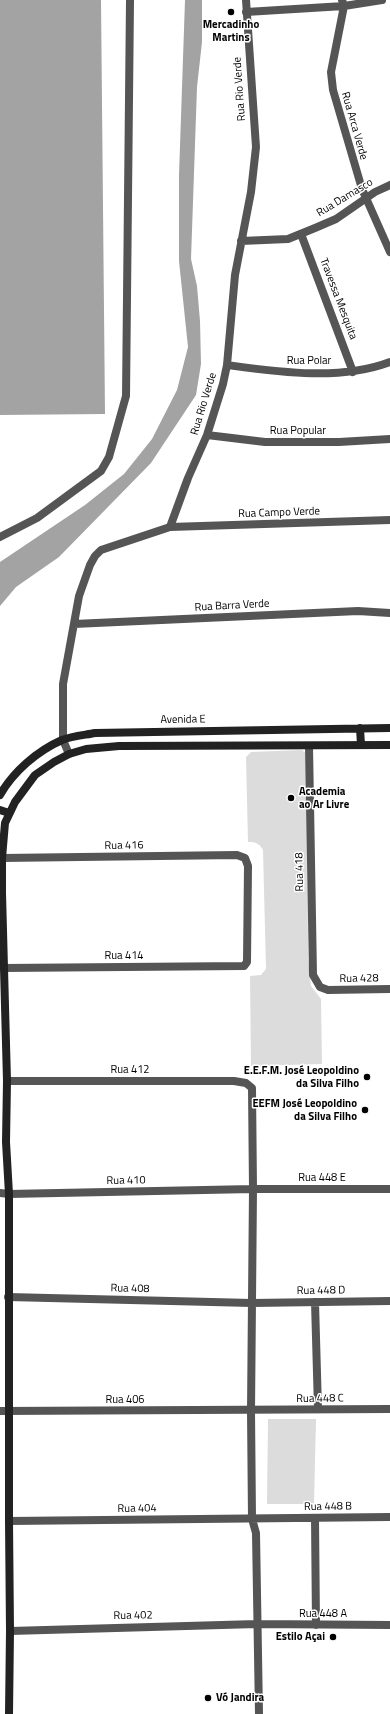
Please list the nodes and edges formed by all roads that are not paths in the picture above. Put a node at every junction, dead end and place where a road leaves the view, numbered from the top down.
1 (130, 0) edge
2 (246, 0) edge
3 (382, 0) edge
4 (343, 3) edge
5 (246, 12) junction
6 (390, 185) edge
7 (366, 199) junction
8 (301, 234) junction
9 (241, 241) junction
10 (390, 252) edge
11 (390, 362) edge
12 (227, 365) junction
13 (353, 372) junction
14 (207, 435) junction
15 (390, 439) edge
16 (390, 520) edge
17 (170, 527) junction
18 (0, 537) edge
19 (390, 613) edge
20 (74, 624) junction
21 (360, 728) junction
22 (390, 728) edge
23 (63, 740) junction
24 (361, 745) junction
25 (390, 745) edge
26 (309, 746) junction
27 (69, 754) junction
28 (0, 795) edge
29 (0, 810) edge
30 (9, 813) junction
31 (2, 858) junction
32 (244, 966) joint
33 (4, 968) junction
34 (390, 989) edge
35 (328, 990) joint
36 (7, 1081) junction
37 (253, 1189) junction
38 (390, 1189) edge
39 (0, 1192) edge
40 (9, 1194) junction
41 (8, 1298) junction
42 (390, 1301) edge
43 (315, 1302) junction
44 (252, 1303) junction
45 (318, 1409) junction
46 (390, 1409) edge
47 (0, 1411) edge
48 (10, 1411) junction
49 (251, 1411) junction
50 (390, 1517) edge
51 (315, 1518) junction
52 (252, 1519) junction
53 (266, 1519) joint
54 (9, 1521) junction
55 (257, 1624) junction
56 (316, 1625) junction
57 (390, 1625) edge
58 (10, 1631) junction
59 (9, 1714) edge
60 (259, 1714) edge

1 - 18 street
2 - 5 street, Rua Rio Verde
3 - 4 street
4 - 5 street
4 - 7 street, Rua Arca Verde
5 - 9 street, Rua Rio Verde
6 - 7 street, Rua Damasco
7 - 8 street, Rua Damasco
7 - 10 street, Rua Arca Verde
8 - 9 street, Rua Damasco
8 - 13 street, Travessa Mesquita
9 - 12 street, Rua Rio Verde
11 - 13 street, Rua Polar
12 - 13 street, Rua Polar
12 - 14 street, Rua Rio Verde
14 - 15 street, Rua Popular
14 - 17 street, Rua Rio Verde
16 - 17 street, Rua Campo Verde
17 - 20 street
19 - 20 street, Rua Barra Verde
20 - 23 street
21 - 22 street, Avenida E
21 - 23 street, Avenida E
21 - 24 street
23 - 27 street
23 - 28 street, Avenida E
24 - 25 street
24 - 26 street
26 - 27 street
26 - 35 street, Rua 418
27 - 30 street
29 - 30 street
30 - 31 street
31 - 32 street, Rua 416
31 - 33 street
32 - 33 street, Rua 414
33 - 36 street
34 - 35 street, Rua 428
36 - 37 street, Rua 412
36 - 40 street
37 - 38 street, Rua 448 E
37 - 40 street, Rua 410
37 - 44 street
39 - 40 street, Rua 410
40 - 41 street
41 - 44 street, Rua 408
41 - 48 street
42 - 43 street, Rua 448 D
43 - 44 street, Rua 448 D
43 - 45 street
44 - 49 street
45 - 46 street, Rua 448 C
45 - 49 street, Rua 448 C
47 - 48 street, Rua 406
48 - 49 street, Rua 406
48 - 54 street
49 - 52 street
50 - 51 street, Rua 448 B
51 - 53 street, Rua 448 B
51 - 56 street
52 - 53 street, Rua 404
52 - 54 street, Rua 404
52 - 55 street
54 - 58 street
55 - 56 street, Rua 448 A
55 - 58 street, Rua 402
55 - 60 street
56 - 57 street, Rua 448 A
58 - 59 street

